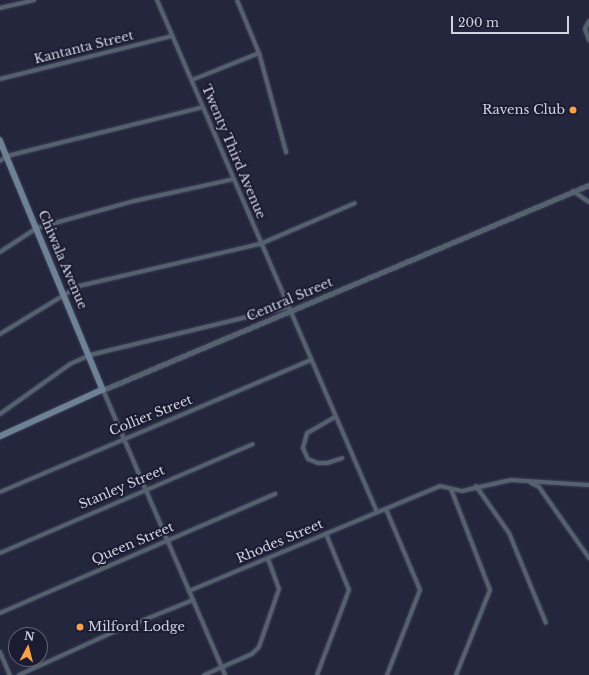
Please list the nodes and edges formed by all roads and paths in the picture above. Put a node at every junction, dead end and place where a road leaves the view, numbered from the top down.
1 (34, 0) edge
2 (157, 0) edge
3 (237, 0) edge
4 (0, 8) edge
5 (589, 21) edge
6 (172, 36) junction
7 (589, 40) edge
8 (259, 53) junction
9 (0, 79) edge
10 (192, 80) junction
11 (203, 107) junction
12 (0, 140) edge
13 (286, 152) dead end
14 (7, 156) junction
15 (0, 161) edge
16 (234, 179) junction
17 (589, 185) edge
18 (573, 192) junction
19 (589, 202) edge
20 (355, 203) dead end
21 (37, 228) junction
22 (260, 244) junction
23 (0, 252) edge
24 (64, 292) junction
25 (289, 309) junction
26 (0, 334) edge
27 (90, 355) junction
28 (311, 360) junction
29 (103, 390) junction
30 (0, 414) edge
31 (335, 417) junction
32 (0, 437) edge
33 (124, 438) junction
34 (253, 444) dead end
35 (342, 458) dead end
36 (526, 481) junction
37 (589, 484) edge
38 (476, 486) junction
39 (146, 489) junction
40 (451, 489) junction
41 (0, 492) edge
42 (275, 494) dead end
43 (386, 509) junction
44 (378, 512) junction
45 (326, 534) junction
46 (167, 540) junction
47 (0, 553) edge
48 (268, 558) junction
49 (589, 558) edge
50 (189, 591) junction
51 (193, 600) junction
52 (0, 613) edge
53 (546, 624) dead end
54 (0, 652) edge
55 (221, 667) junction
56 (10, 675) edge
57 (19, 675) edge
58 (204, 675) edge
59 (225, 675) edge
60 (317, 675) edge
61 (387, 675) edge
62 (456, 675) edge

1 - 4 street
2 - 6 street, Twenty Third Avenue
3 - 8 street
5 - 7 street
6 - 9 street, Kantanta Street
6 - 10 street, Twenty Third Avenue
8 - 10 street
8 - 13 street
10 - 11 street, Twenty Third Avenue
11 - 14 street
11 - 16 street, Twenty Third Avenue
12 - 14 main road, Chiwala Avenue
14 - 15 street
14 - 21 main road, Chiwala Avenue
16 - 21 street
16 - 22 street, Twenty Third Avenue
17 - 18 street, Central Street
18 - 19 street
18 - 25 street, Central Street
20 - 22 street
21 - 23 street
21 - 24 main road, Chiwala Avenue
22 - 24 street
22 - 25 street, Twenty Third Avenue
24 - 26 street
24 - 27 main road, Chiwala Avenue
25 - 27 street
25 - 28 street, Twenty Third Avenue
25 - 29 street, Central Street
27 - 29 main road, Chiwala Avenue
27 - 30 street
28 - 31 street, Twenty Third Avenue
28 - 33 street, Collier Street
29 - 32 main road, Central Street
29 - 33 street
31 - 35 street
31 - 44 street, Twenty Third Avenue
33 - 39 street
33 - 41 street, Collier Street
34 - 39 street, Stanley Street
36 - 37 street, Rhodes Street
36 - 38 street, Rhodes Street
36 - 49 street
38 - 40 street, Rhodes Street
38 - 53 street
39 - 46 street
39 - 47 street, Stanley Street
40 - 43 street, Rhodes Street
40 - 62 street
42 - 46 street, Queen Street
43 - 44 street, Rhodes Street
43 - 61 street
44 - 45 street, Rhodes Street
45 - 48 street, Rhodes Street
45 - 60 street
46 - 50 street
46 - 52 street, Queen Street
48 - 50 street, Rhodes Street
48 - 55 street
50 - 51 street
51 - 55 street
51 - 57 street
54 - 56 street
55 - 58 street
55 - 59 street

